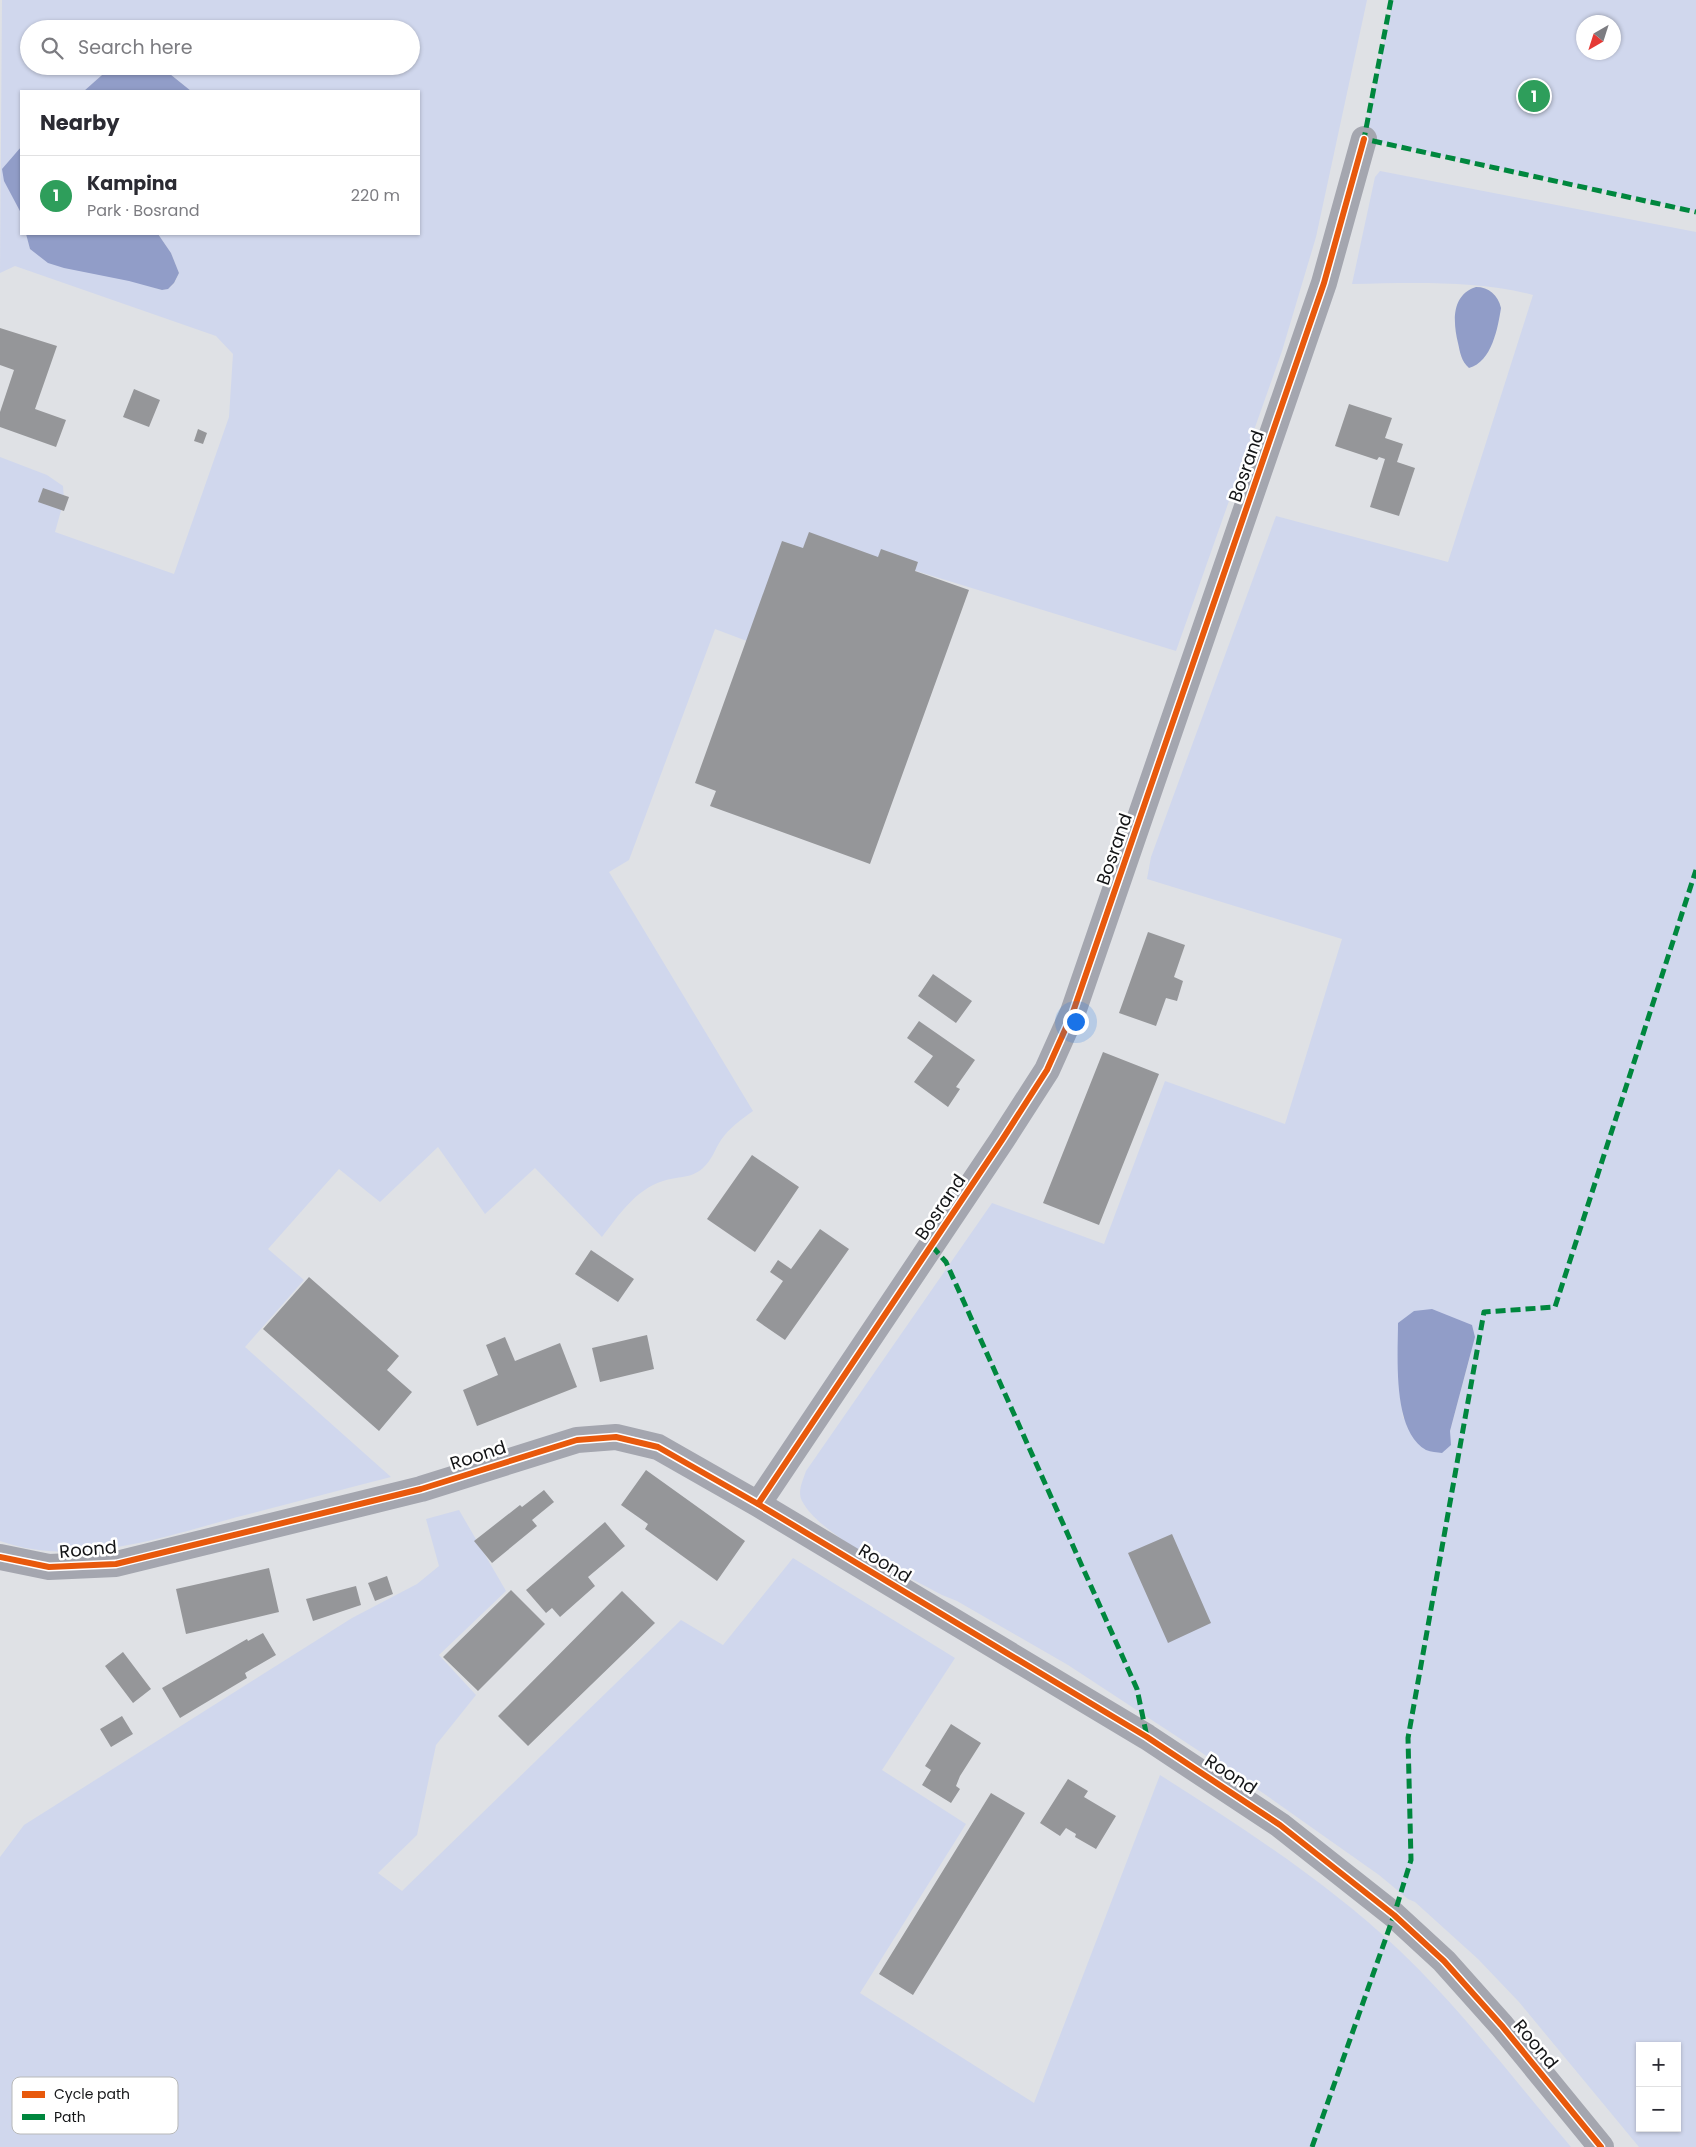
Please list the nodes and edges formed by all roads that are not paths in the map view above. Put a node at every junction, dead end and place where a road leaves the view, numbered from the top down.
1 (1364, 139) dead end
2 (758, 1504) junction
3 (0, 1557) edge
4 (1601, 2147) edge

1 - 2 street, Bosrand
2 - 3 street, Roond
2 - 4 street, Roond

